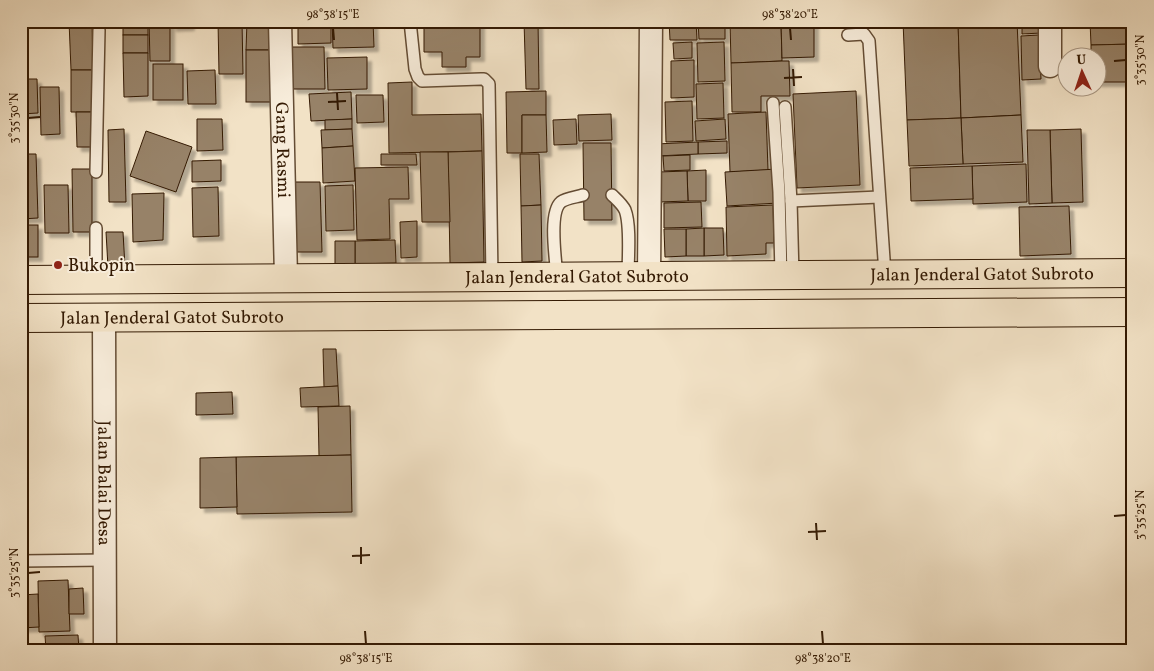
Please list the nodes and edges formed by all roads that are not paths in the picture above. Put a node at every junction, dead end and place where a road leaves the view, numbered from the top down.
1 (280, 21) edge
2 (410, 21) edge
3 (651, 21) edge
4 (1050, 21) edge
5 (99, 30) dead end
6 (848, 35) dead end
7 (1050, 66) dead end
8 (773, 103) dead end
9 (786, 107) dead end
10 (96, 172) dead end
11 (583, 195) dead end
12 (612, 195) dead end
13 (879, 197) junction
14 (791, 201) junction
15 (96, 228) dead end
16 (1133, 273) edge
17 (787, 275) junction
18 (885, 275) junction
19 (639, 276) junction
20 (492, 277) junction
21 (557, 277) junction
22 (286, 278) junction
23 (21, 280) edge
24 (96, 280) junction
25 (1133, 312) edge
26 (104, 317) junction
27 (21, 318) edge
28 (104, 560) junction
29 (21, 561) edge
30 (105, 650) edge

1 - 22 street, Gang Rasmi
2 - 20 lane
3 - 19 street
4 - 7 street
5 - 10 lane
6 - 13 lane
8 - 17 lane
9 - 14 lane
11 - 21 lane
12 - 19 lane
13 - 14 lane
13 - 18 lane
14 - 17 lane
15 - 24 lane
16 - 18 main road, Jalan Jenderal Gatot Subroto
17 - 18 main road, Jalan Jenderal Gatot Subroto
17 - 19 main road, Jalan Jenderal Gatot Subroto
19 - 21 main road, Jalan Jenderal Gatot Subroto
20 - 21 main road, Jalan Jenderal Gatot Subroto
20 - 22 main road, Jalan Jenderal Gatot Subroto
22 - 24 main road, Jalan Jenderal Gatot Subroto
23 - 24 main road, Jalan Jenderal Gatot Subroto
25 - 26 main road, Jalan Jenderal Gatot Subroto
26 - 27 main road, Jalan Jenderal Gatot Subroto
26 - 28 street, Jalan Balai Desa
28 - 29 lane
28 - 30 street, Jalan Balai Desa

